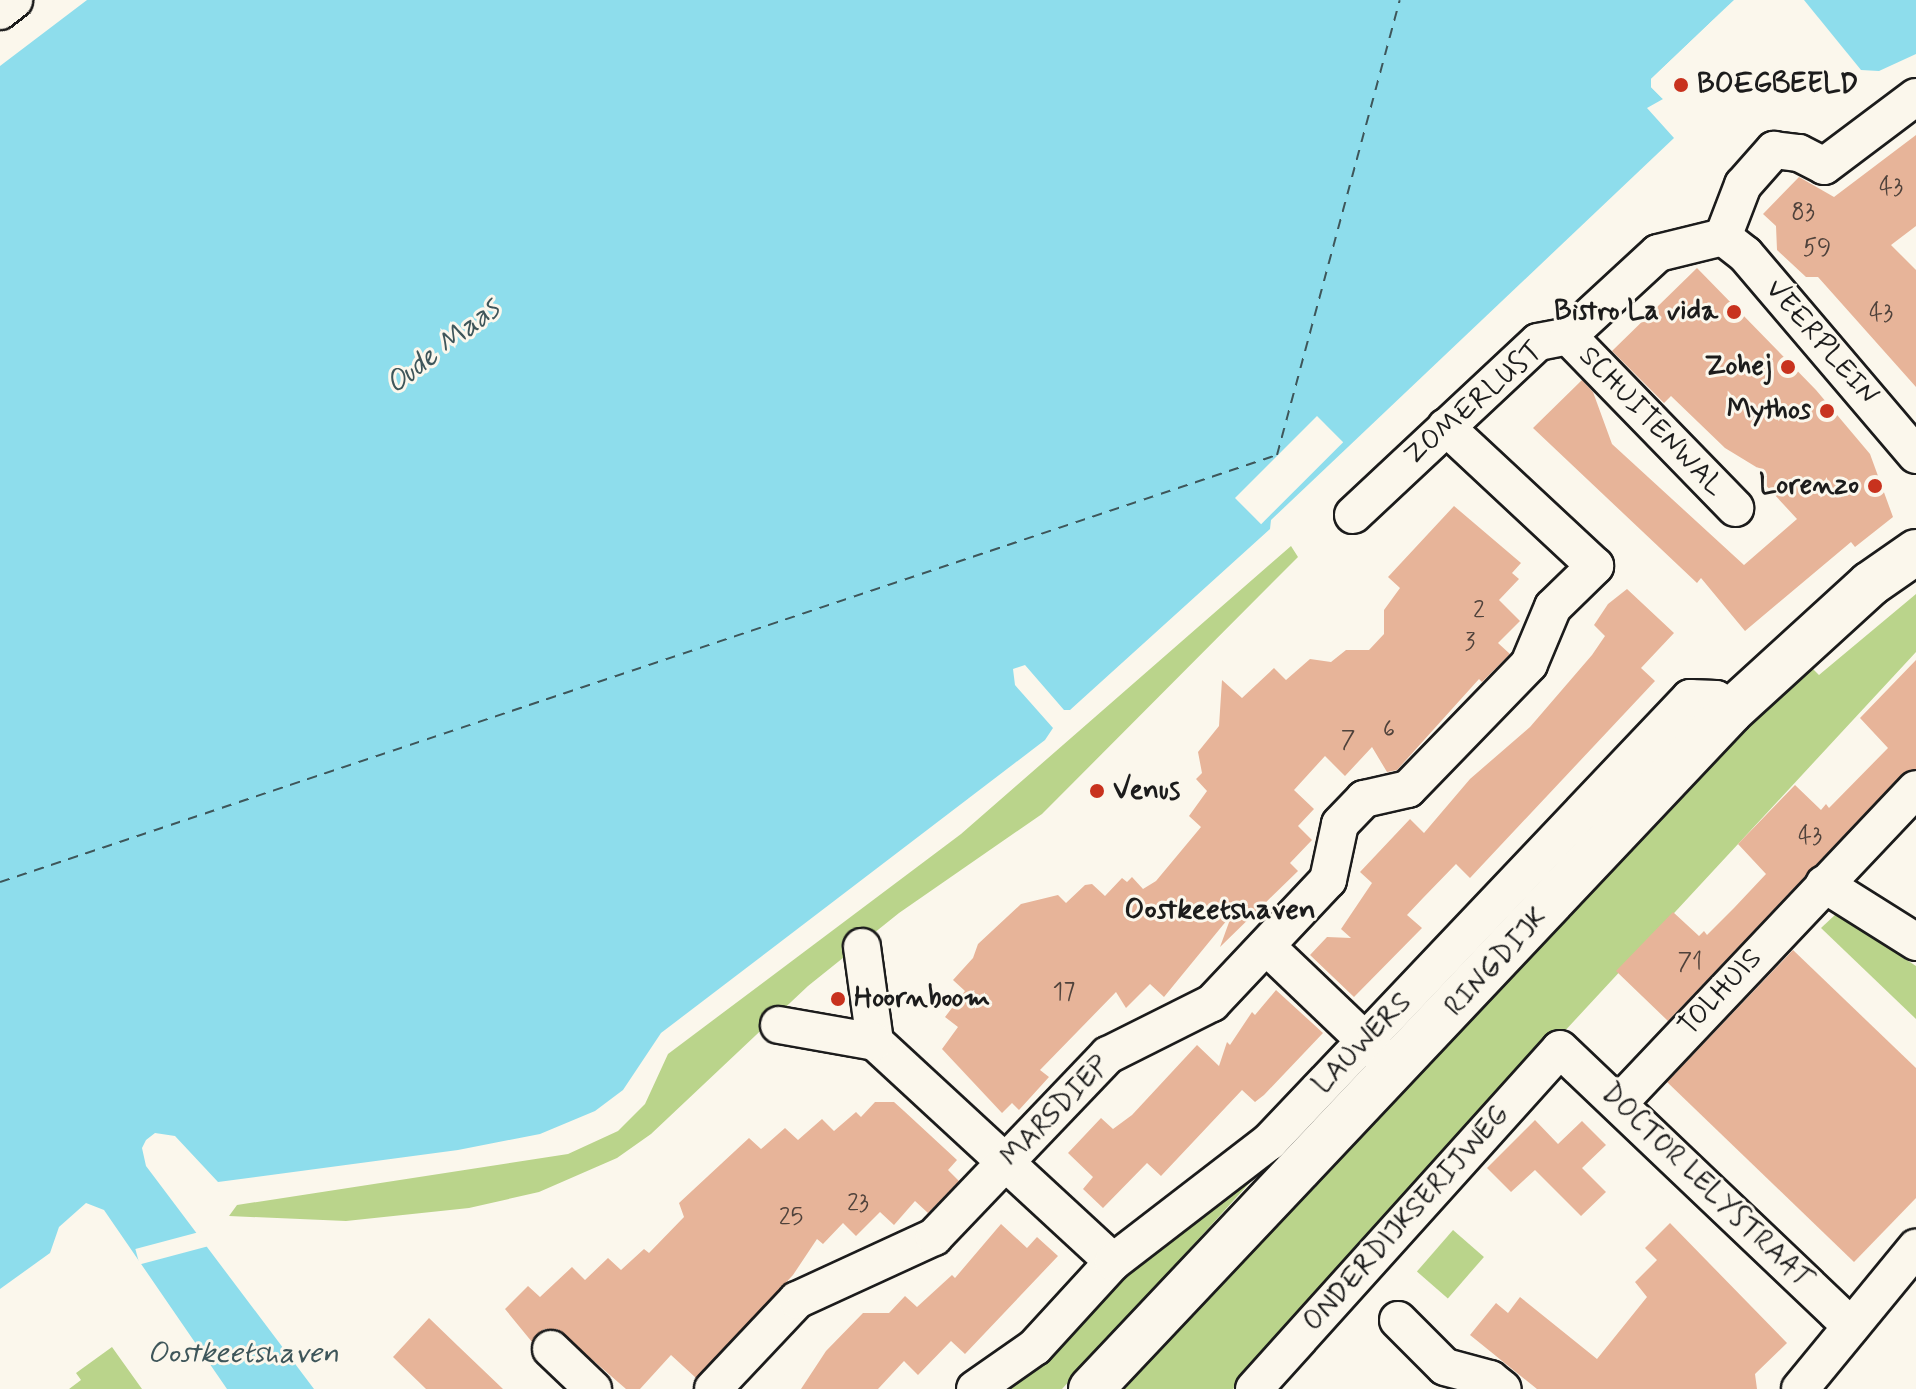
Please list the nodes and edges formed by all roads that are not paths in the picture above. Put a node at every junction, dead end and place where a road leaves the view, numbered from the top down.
1 (14, 0) edge
2 (0, 11) edge
3 (1916, 97) edge
4 (1723, 237) junction
5 (1568, 336) junction
6 (1446, 427) junction
7 (1916, 455) edge
8 (1735, 508) dead end
9 (1353, 515) dead end
10 (1916, 552) edge
11 (1731, 711) junction
12 (1916, 789) edge
13 (1824, 884) junction
14 (1916, 942) edge
15 (862, 947) dead end
16 (1267, 947) junction
17 (779, 1025) dead end
18 (875, 1042) junction
19 (1560, 1049) joint
20 (1381, 1056) junction
21 (1619, 1103) junction
22 (1005, 1164) junction
23 (1916, 1248) edge
24 (1113, 1262) junction
25 (1398, 1320) dead end
26 (1851, 1326) junction
27 (551, 1349) dead end
28 (593, 1389) edge
29 (713, 1389) edge
30 (975, 1389) edge
31 (1091, 1389) edge
32 (1254, 1389) edge
33 (1503, 1389) edge
34 (1800, 1389) edge

1 - 2 street
3 - 4 street
4 - 5 street, ZOMERLUST
4 - 7 street, VEERPLEIN
5 - 6 street, ZOMERLUST
5 - 8 street, SCHUITENWAL
6 - 9 street, ZOMERLUST
6 - 16 street, MARSDIEP
10 - 11 main road, RINGDIJK
11 - 20 main road, RINGDIJK
11 - 20 street, LAUWERS
12 - 13 street, TOLHUIS
13 - 14 street
13 - 21 street, TOLHUIS
15 - 18 street
16 - 20 street
16 - 22 street, MARSDIEP
17 - 18 street
18 - 22 street
19 - 21 street, DOCTOR LELYSTRAAT
19 - 32 street, ONDERDIJKSERIJWEG
20 - 24 street, LAUWERS
20 - 31 main road, RINGDIJK
21 - 26 street, DOCTOR LELYSTRAAT
22 - 24 street
22 - 29 street, MARSDIEP
23 - 26 street
24 - 30 street, LAUWERS
25 - 33 street
26 - 34 street
27 - 28 street

